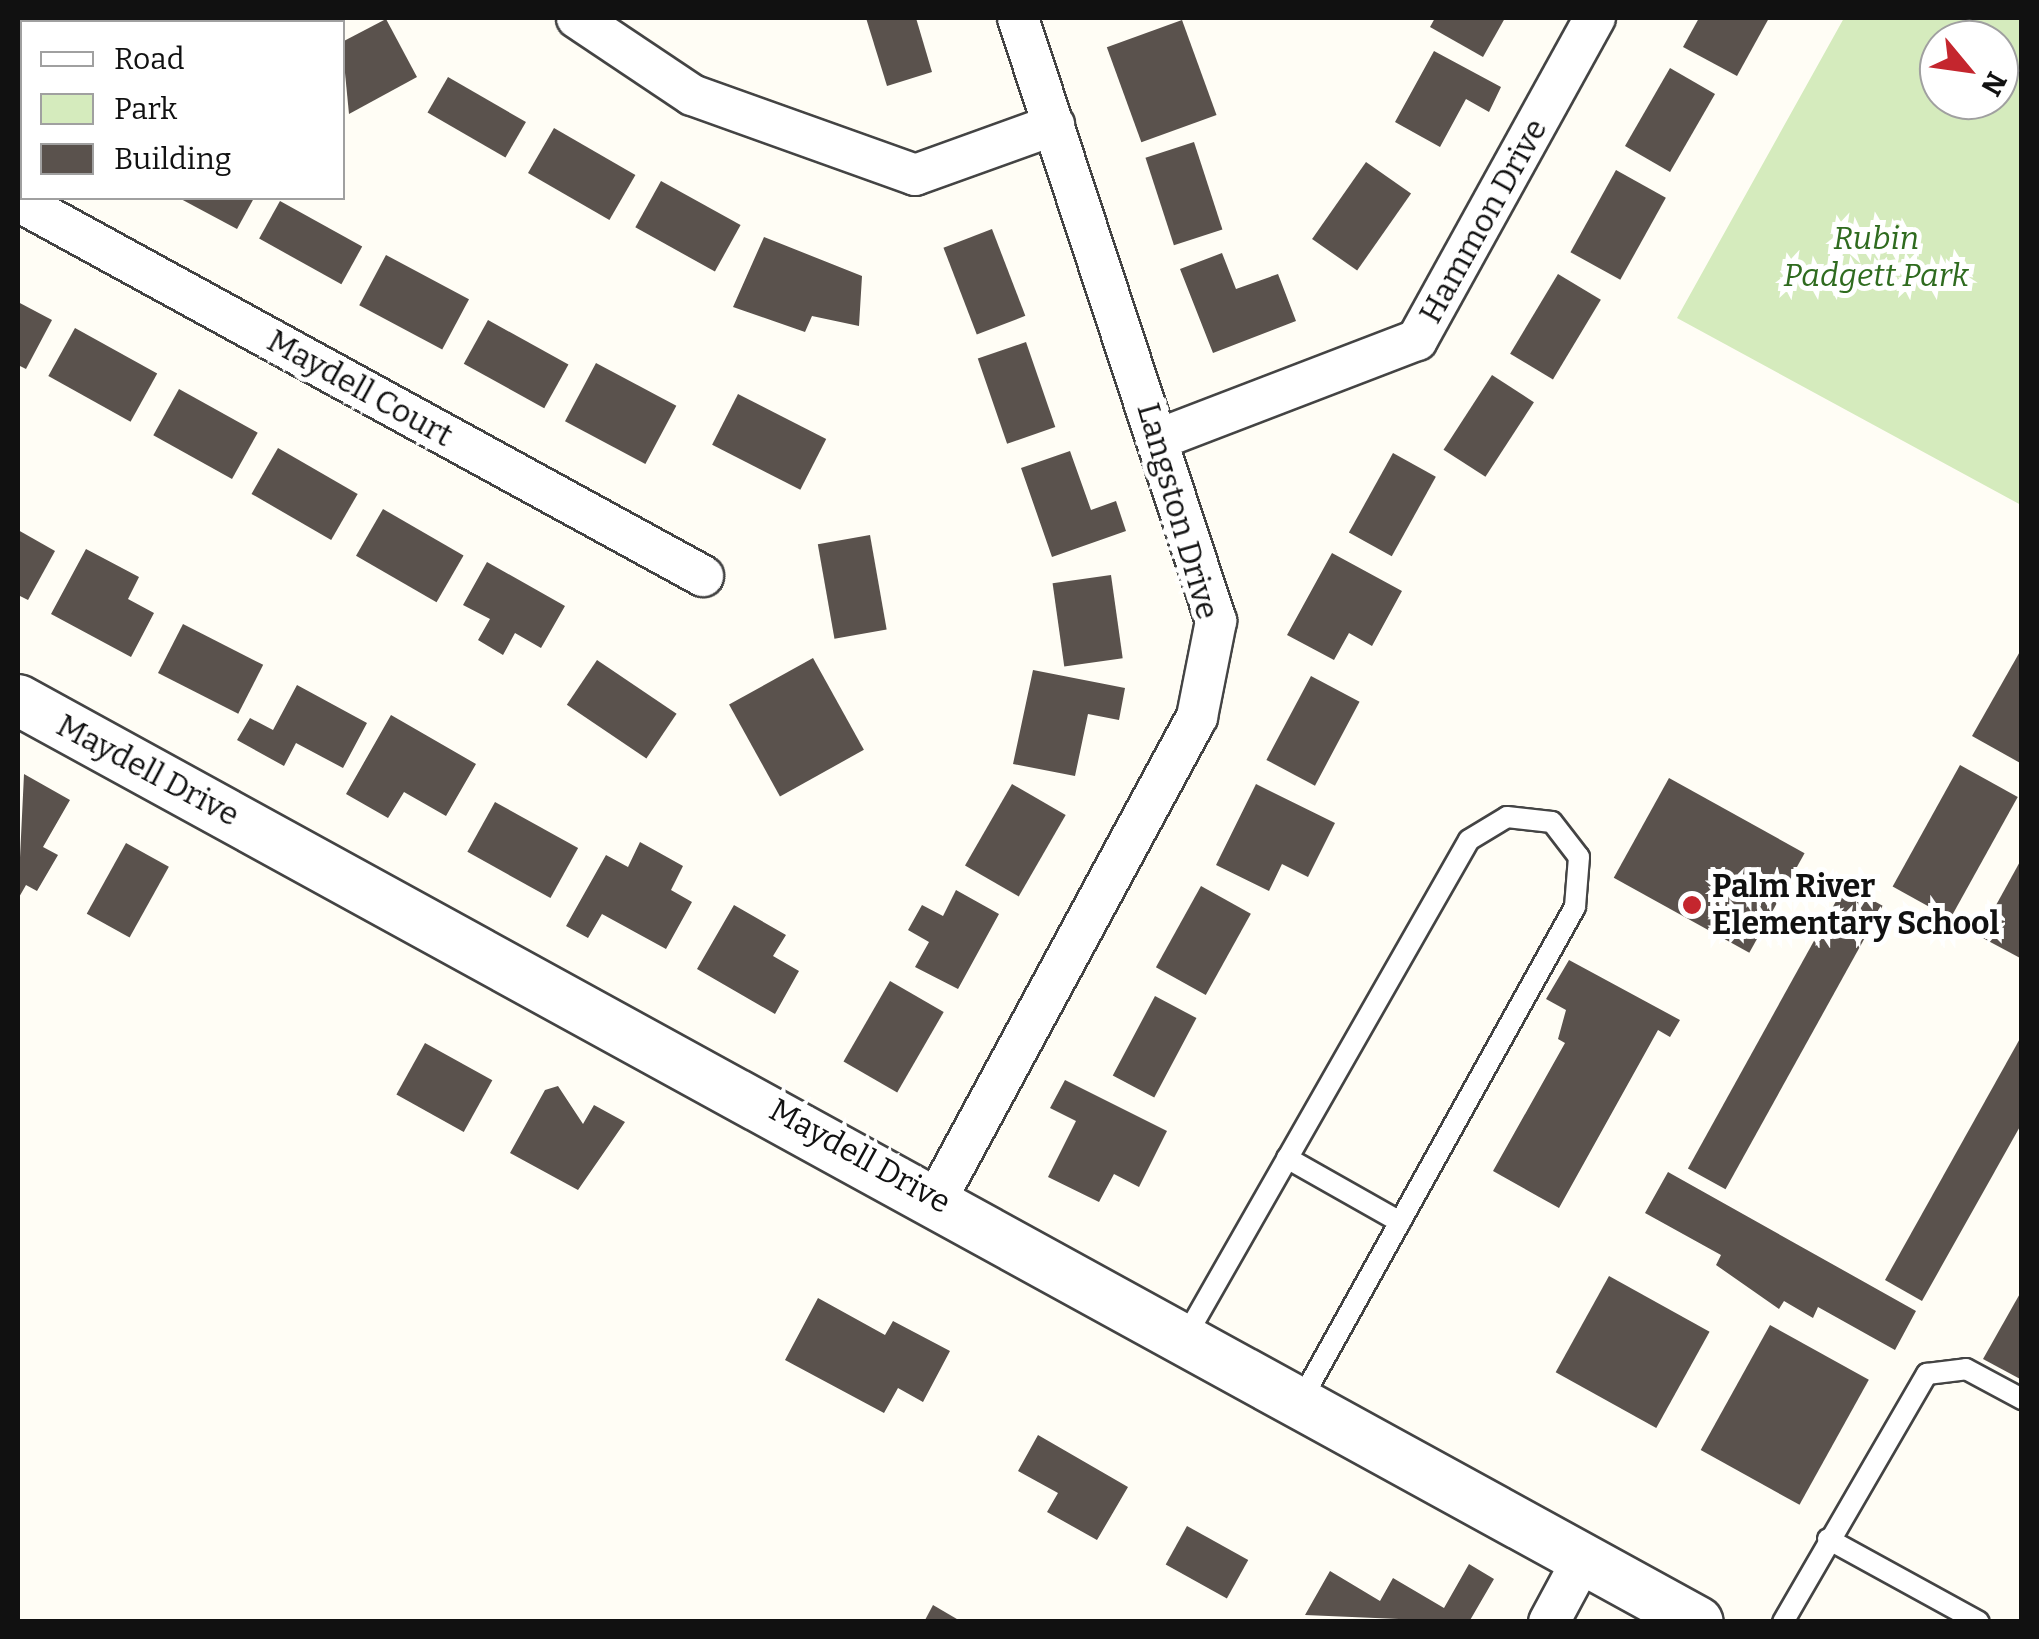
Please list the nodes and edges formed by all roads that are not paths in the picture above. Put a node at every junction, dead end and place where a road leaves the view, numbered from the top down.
1 (577, 18) edge
2 (1018, 18) edge
3 (1595, 18) edge
4 (1054, 125) junction
5 (18, 201) edge
6 (1159, 439) junction
7 (703, 576) dead end
8 (18, 700) edge
9 (1287, 1158) junction
10 (937, 1198) junction
11 (1400, 1222) junction
12 (1186, 1336) junction
13 (2022, 1399) edge
14 (1301, 1400) junction
15 (1828, 1539) junction
16 (1584, 1557) junction
17 (1549, 1622) edge
18 (1698, 1622) edge
19 (1783, 1622) edge
20 (1979, 1622) edge

1 - 4 street
2 - 4 street, Langston Drive
3 - 6 street, Hammon Drive
4 - 6 street, Langston Drive
5 - 7 street, Maydell Court
6 - 10 street, Langston Drive
8 - 10 street, Maydell Drive
9 - 11 lane
9 - 11 lane
9 - 12 lane
10 - 12 street, Maydell Drive
11 - 14 lane
12 - 14 street, Maydell Drive
13 - 15 lane
14 - 16 street, Maydell Drive
15 - 19 lane
15 - 20 lane
16 - 17 street
16 - 18 street, Maydell Drive

